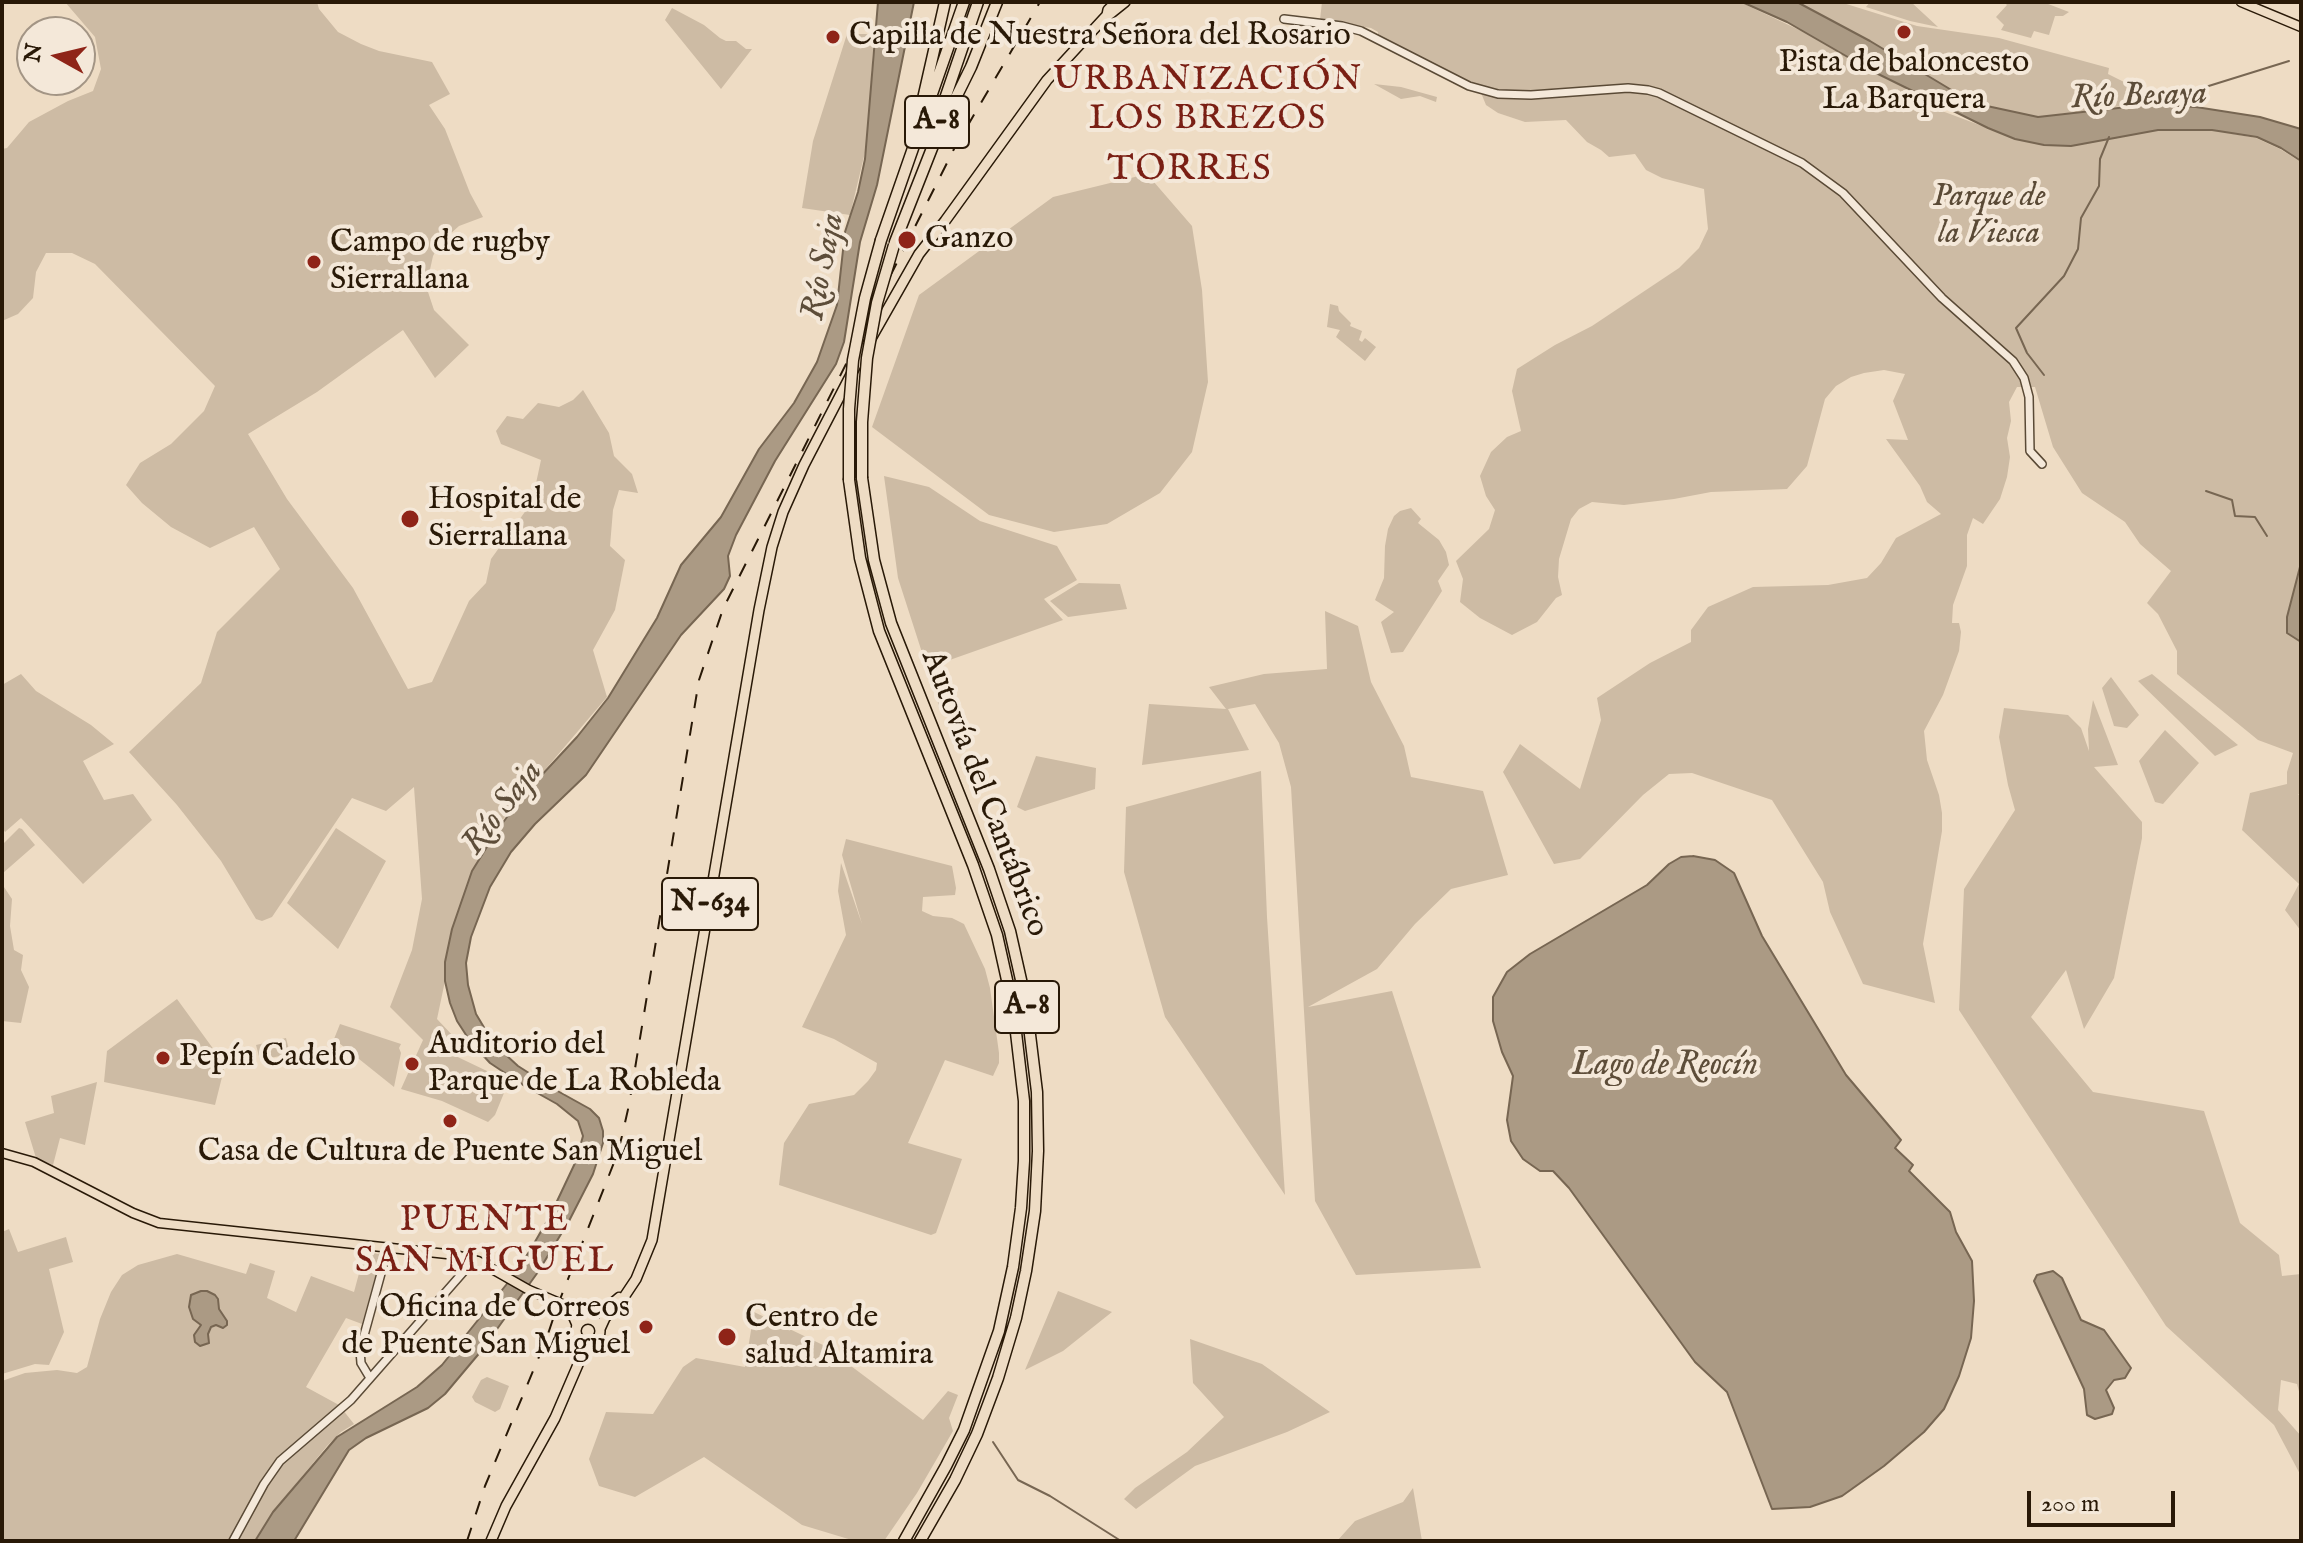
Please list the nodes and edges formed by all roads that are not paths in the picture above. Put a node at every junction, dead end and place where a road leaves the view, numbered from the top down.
1 (945, 2) edge
2 (964, 2) edge
3 (978, 2) edge
4 (997, 2) edge
5 (1116, 2) edge
6 (1125, 2) edge
7 (2241, 2) edge
8 (2255, 2) edge
9 (1107, 15) junction
10 (1284, 19) dead end
11 (2301, 24) edge
12 (881, 240) junction
13 (894, 243) junction
14 (2042, 464) dead end
15 (2, 1153) edge
16 (388, 1248) junction
17 (467, 1258) junction
18 (478, 1261) junction
19 (466, 1269) junction
20 (633, 1282) junction
21 (566, 1306) junction
22 (611, 1311) junction
23 (590, 1319) junction
24 (577, 1326) junction
25 (600, 1329) junction
26 (585, 1342) junction
27 (370, 1378) junction
28 (983, 1378) junction
29 (986, 1411) junction
30 (233, 1541) edge
31 (491, 1541) edge
32 (897, 1541) edge
33 (904, 1541) edge
34 (920, 1541) edge
35 (927, 1541) edge

1 - 12 highway
2 - 12 highway, A-8
3 - 13 highway, A-8
4 - 13 highway
5 - 9 highway, N-634
6 - 9 highway, N-634
7 - 11 main road
8 - 11 main road
9 - 20 highway, N-634
10 - 14 street
12 - 28 highway, Autovía del Cantábrico / A-8, bridge
13 - 29 highway, Autovía del Cantábrico / A-8, bridge
15 - 16 main road
16 - 17 main road
16 - 27 street
17 - 18 main road
17 - 19 street
18 - 19 street
18 - 21 main road
19 - 27 street
20 - 21 main road, N-634
20 - 22 highway, N-634
21 - 23 main road
21 - 24 main road
22 - 23 highway, N-634
22 - 25 highway, N-634
23 - 24 highway, N-634
23 - 25 highway
24 - 26 highway, N-634
25 - 26 highway, N-634
26 - 31 highway, N-634
27 - 30 street
28 - 32 highway
28 - 33 highway, Autovía del Cantábrico / A-8
29 - 34 highway, Autovía del Cantábrico / A-8
29 - 35 highway

